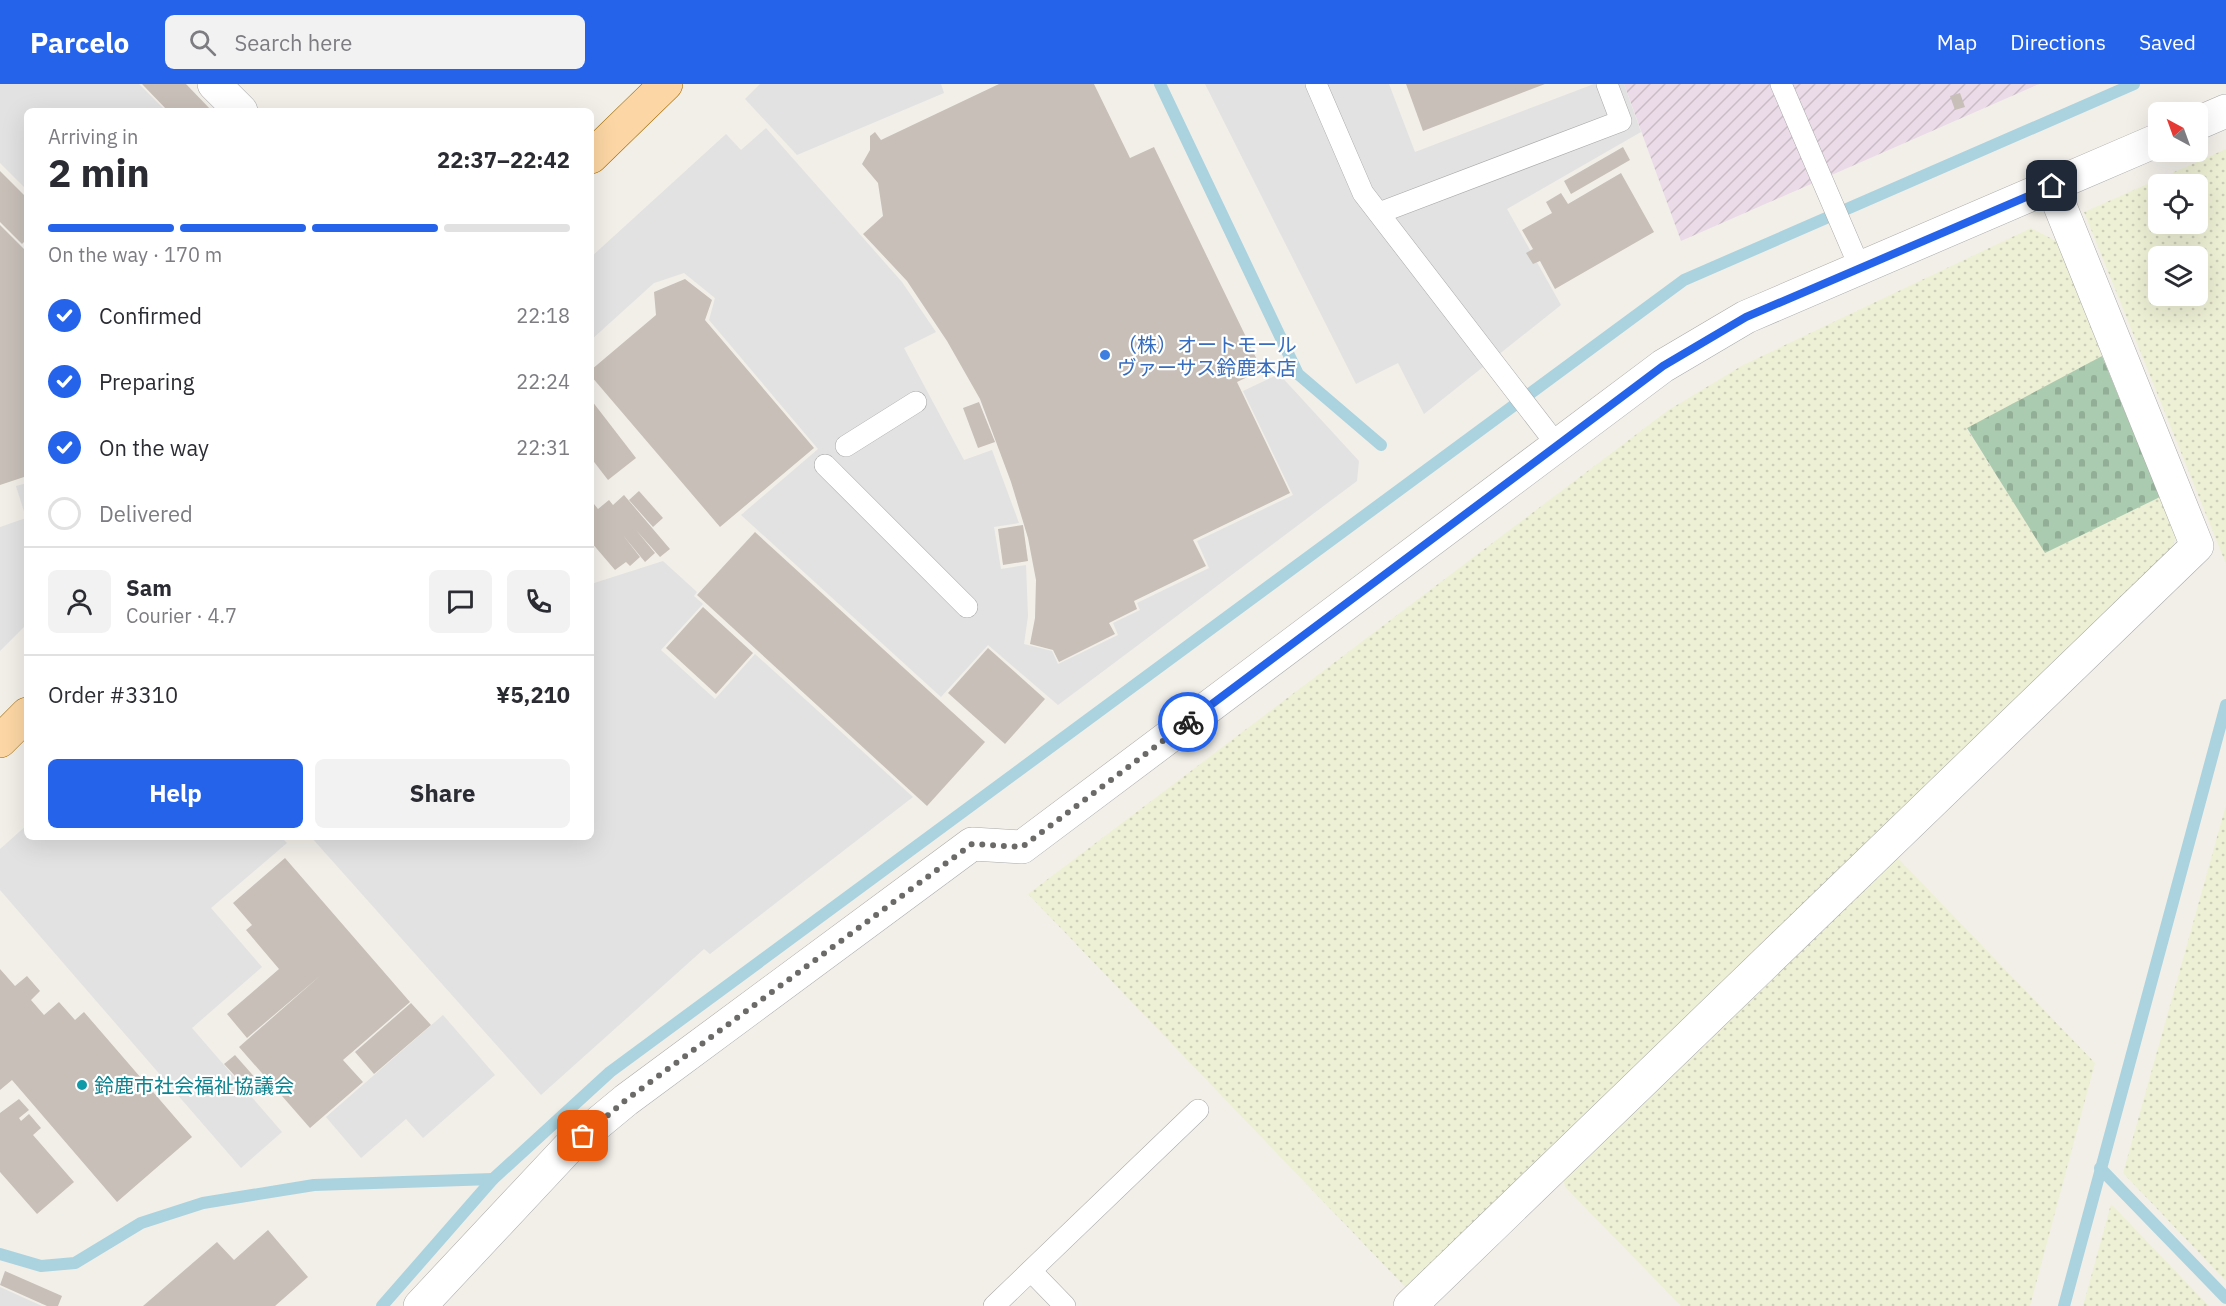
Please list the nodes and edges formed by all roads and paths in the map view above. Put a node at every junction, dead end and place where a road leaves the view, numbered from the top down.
1 (214, 84) edge
2 (666, 84) edge
3 (1316, 84) edge
4 (1607, 84) edge
5 (1781, 84) edge
6 (238, 108) edge
7 (2226, 111) edge
8 (2208, 119) edge
9 (2148, 144) edge
10 (594, 154) edge
11 (2052, 186) junction
12 (1378, 213) junction
13 (1860, 268) junction
14 (916, 402) dead end
15 (1557, 445) junction
16 (846, 446) dead end
17 (825, 465) dead end
18 (968, 607) dead end
19 (24, 717) edge
20 (0, 741) edge
21 (1198, 1110) dead end
22 (1030, 1271) junction
23 (420, 1306) edge
24 (994, 1306) edge
25 (1065, 1306) edge
26 (1410, 1306) edge

1 - 6 street
2 - 10 main road
3 - 12 lane
4 - 12 lane
5 - 13 lane
7 - 8 street
9 - 11 street
11 - 13 street
11 - 26 street
12 - 15 lane
13 - 15 street
14 - 16 lane
15 - 23 street
17 - 18 lane
19 - 20 main road
21 - 22 lane
22 - 24 lane
22 - 25 lane

